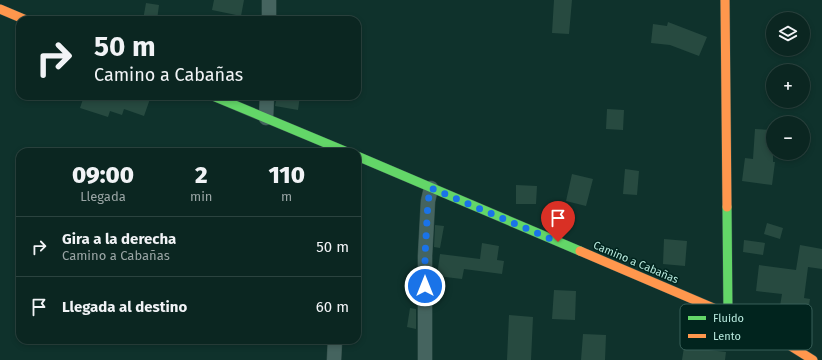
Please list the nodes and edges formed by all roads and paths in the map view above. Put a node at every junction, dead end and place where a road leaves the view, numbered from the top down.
1 (270, 0) edge
2 (726, 0) edge
3 (0, 9) edge
4 (17, 16) edge
5 (269, 16) edge
6 (223, 100) edge
7 (267, 100) edge
8 (266, 118) junction
9 (337, 148) edge
10 (361, 158) edge
11 (431, 188) junction
12 (704, 304) edge
13 (728, 304) edge
14 (335, 344) edge
15 (797, 350) edge
16 (334, 360) edge
17 (425, 360) edge
18 (813, 360) edge

1 - 5 street
2 - 13 street
3 - 4 street
6 - 8 street
7 - 8 street
8 - 9 street
10 - 11 street, Camino a Cabañas
11 - 12 street, Camino a Cabañas
11 - 17 street
14 - 16 street
15 - 18 street, Camino a Cabañas

